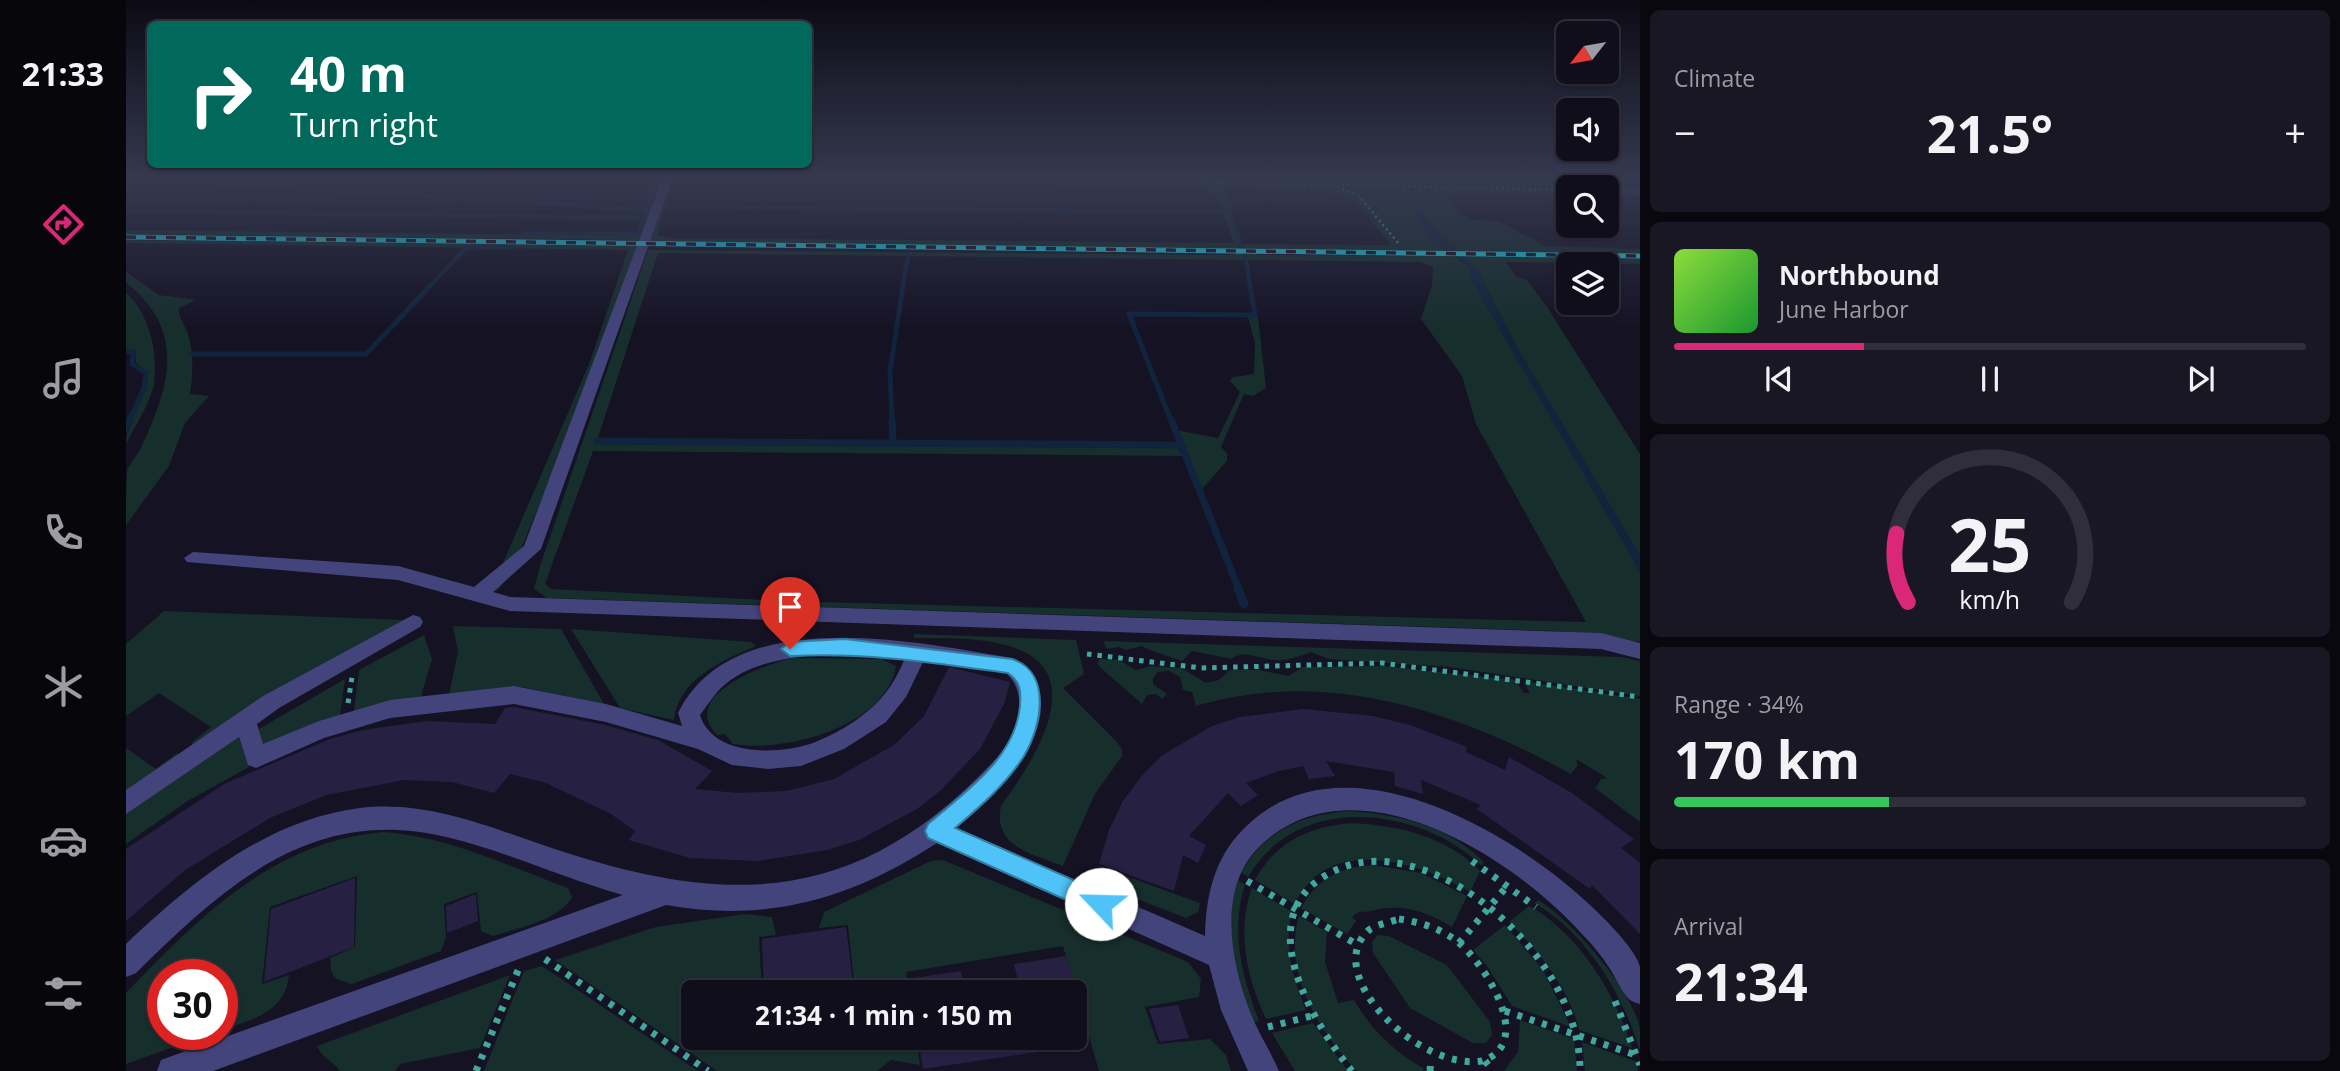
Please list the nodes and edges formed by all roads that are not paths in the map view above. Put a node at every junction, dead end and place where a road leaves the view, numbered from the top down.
1 (649, 229) edge
2 (193, 558) dead end
3 (478, 594) junction
4 (414, 622) dead end
5 (1640, 651) edge
6 (917, 652) junction
7 (245, 720) junction
8 (698, 740) junction
9 (126, 803) edge
10 (936, 831) junction
11 (667, 892) junction
12 (1220, 956) junction
13 (126, 964) edge
14 (1640, 990) edge
15 (172, 1071) edge
16 (1264, 1071) edge

1 - 3 street
2 - 3 street
3 - 5 street
4 - 7 street
6 - 8 street
6 - 8 street
6 - 10 street
7 - 8 street
7 - 9 street
10 - 11 street
10 - 12 street
11 - 13 street
11 - 15 street
12 - 14 street
12 - 16 street

